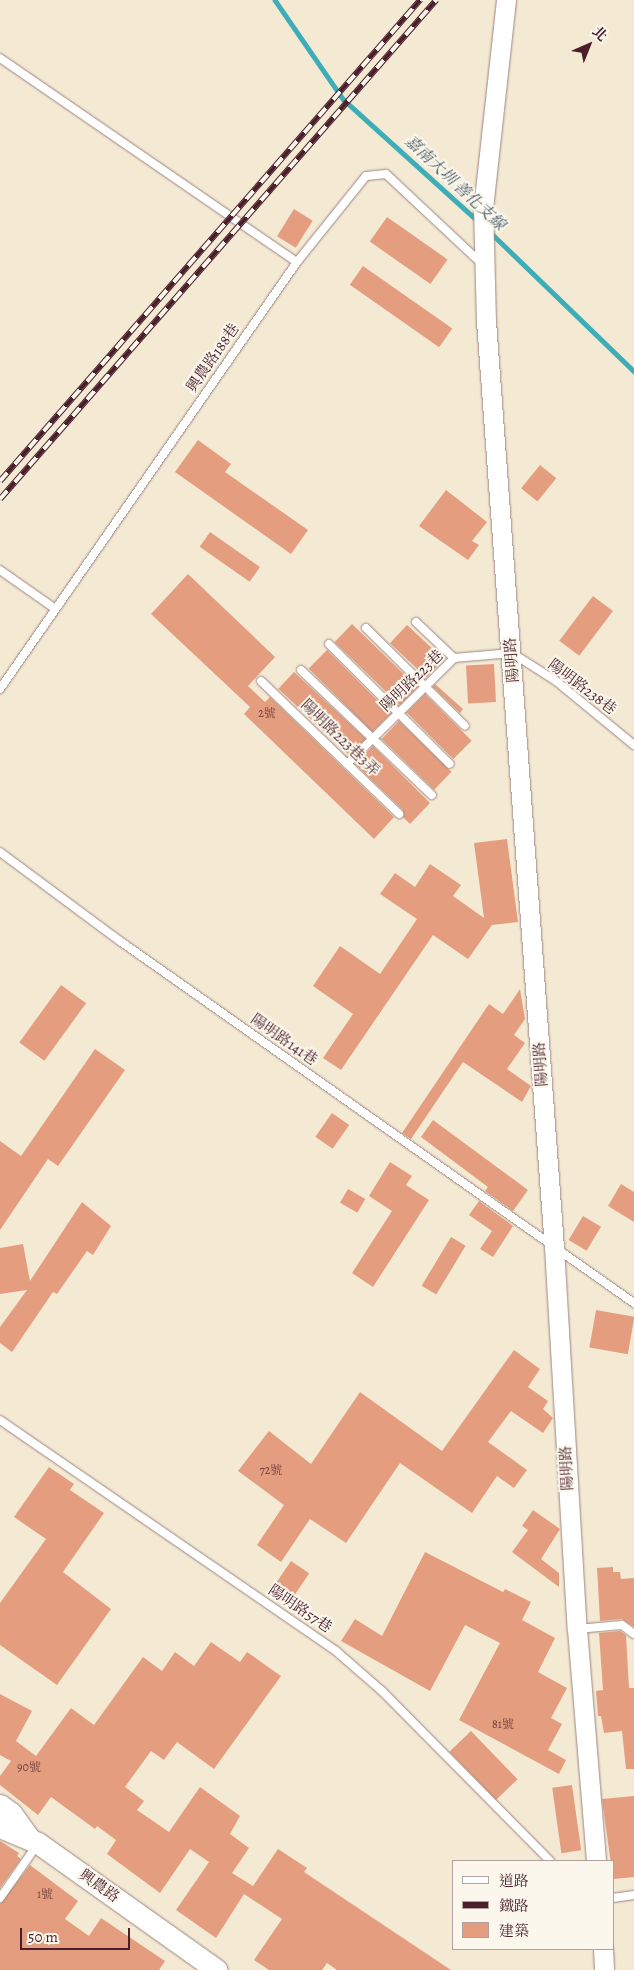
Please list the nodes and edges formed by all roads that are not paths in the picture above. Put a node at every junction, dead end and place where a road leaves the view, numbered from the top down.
1 (506, 0) edge
2 (0, 58) edge
3 (297, 262) junction
4 (484, 266) junction
5 (0, 570) edge
6 (54, 608) junction
7 (416, 622) dead end
8 (366, 628) dead end
9 (329, 644) dead end
10 (512, 653) junction
11 (454, 658) junction
12 (301, 670) dead end
13 (262, 681) dead end
14 (426, 686) junction
15 (0, 689) edge
16 (398, 713) junction
17 (465, 726) dead end
18 (371, 739) junction
19 (634, 745) edge
20 (347, 764) junction
21 (450, 764) dead end
22 (432, 796) dead end
23 (399, 814) dead end
24 (0, 852) edge
25 (554, 1247) junction
26 (634, 1303) edge
27 (0, 1420) edge
28 (577, 1629) junction
29 (634, 1634) edge
30 (0, 1805) edge
31 (0, 1827) edge
32 (34, 1841) junction
33 (549, 1860) edge
34 (596, 1860) edge
35 (634, 1895) edge
36 (0, 1898) edge
37 (614, 1898) edge
38 (603, 1950) edge
39 (209, 1967) edge
40 (604, 1970) edge

1 - 4 street, 陽明路
2 - 3 lane
3 - 4 lane, 興農路188巷
3 - 6 lane, 興農路188巷
4 - 10 street, 陽明路
5 - 6 lane
6 - 15 lane, 興農路188巷
7 - 11 lane
8 - 14 lane
9 - 16 lane
10 - 11 lane, 陽明路223巷
10 - 19 lane, 陽明路238巷
10 - 25 street, 陽明路
11 - 14 lane, 陽明路223巷
12 - 18 lane
13 - 20 lane, 陽明路223巷3弄
14 - 16 lane, 陽明路223巷
14 - 17 lane
16 - 18 lane, 陽明路223巷
16 - 21 lane
18 - 20 lane, 陽明路223巷
18 - 22 lane
20 - 23 lane, 陽明路223巷3弄
24 - 25 lane, 陽明路141巷
25 - 26 lane, 陽明路141巷
25 - 28 street, 陽明路
27 - 33 lane, 陽明路57巷
28 - 29 lane
28 - 34 street, 陽明路
30 - 32 main road, 興農路
31 - 32 main road, 興農路
32 - 36 lane
32 - 39 main road, 興農路
35 - 37 lane
38 - 40 street

